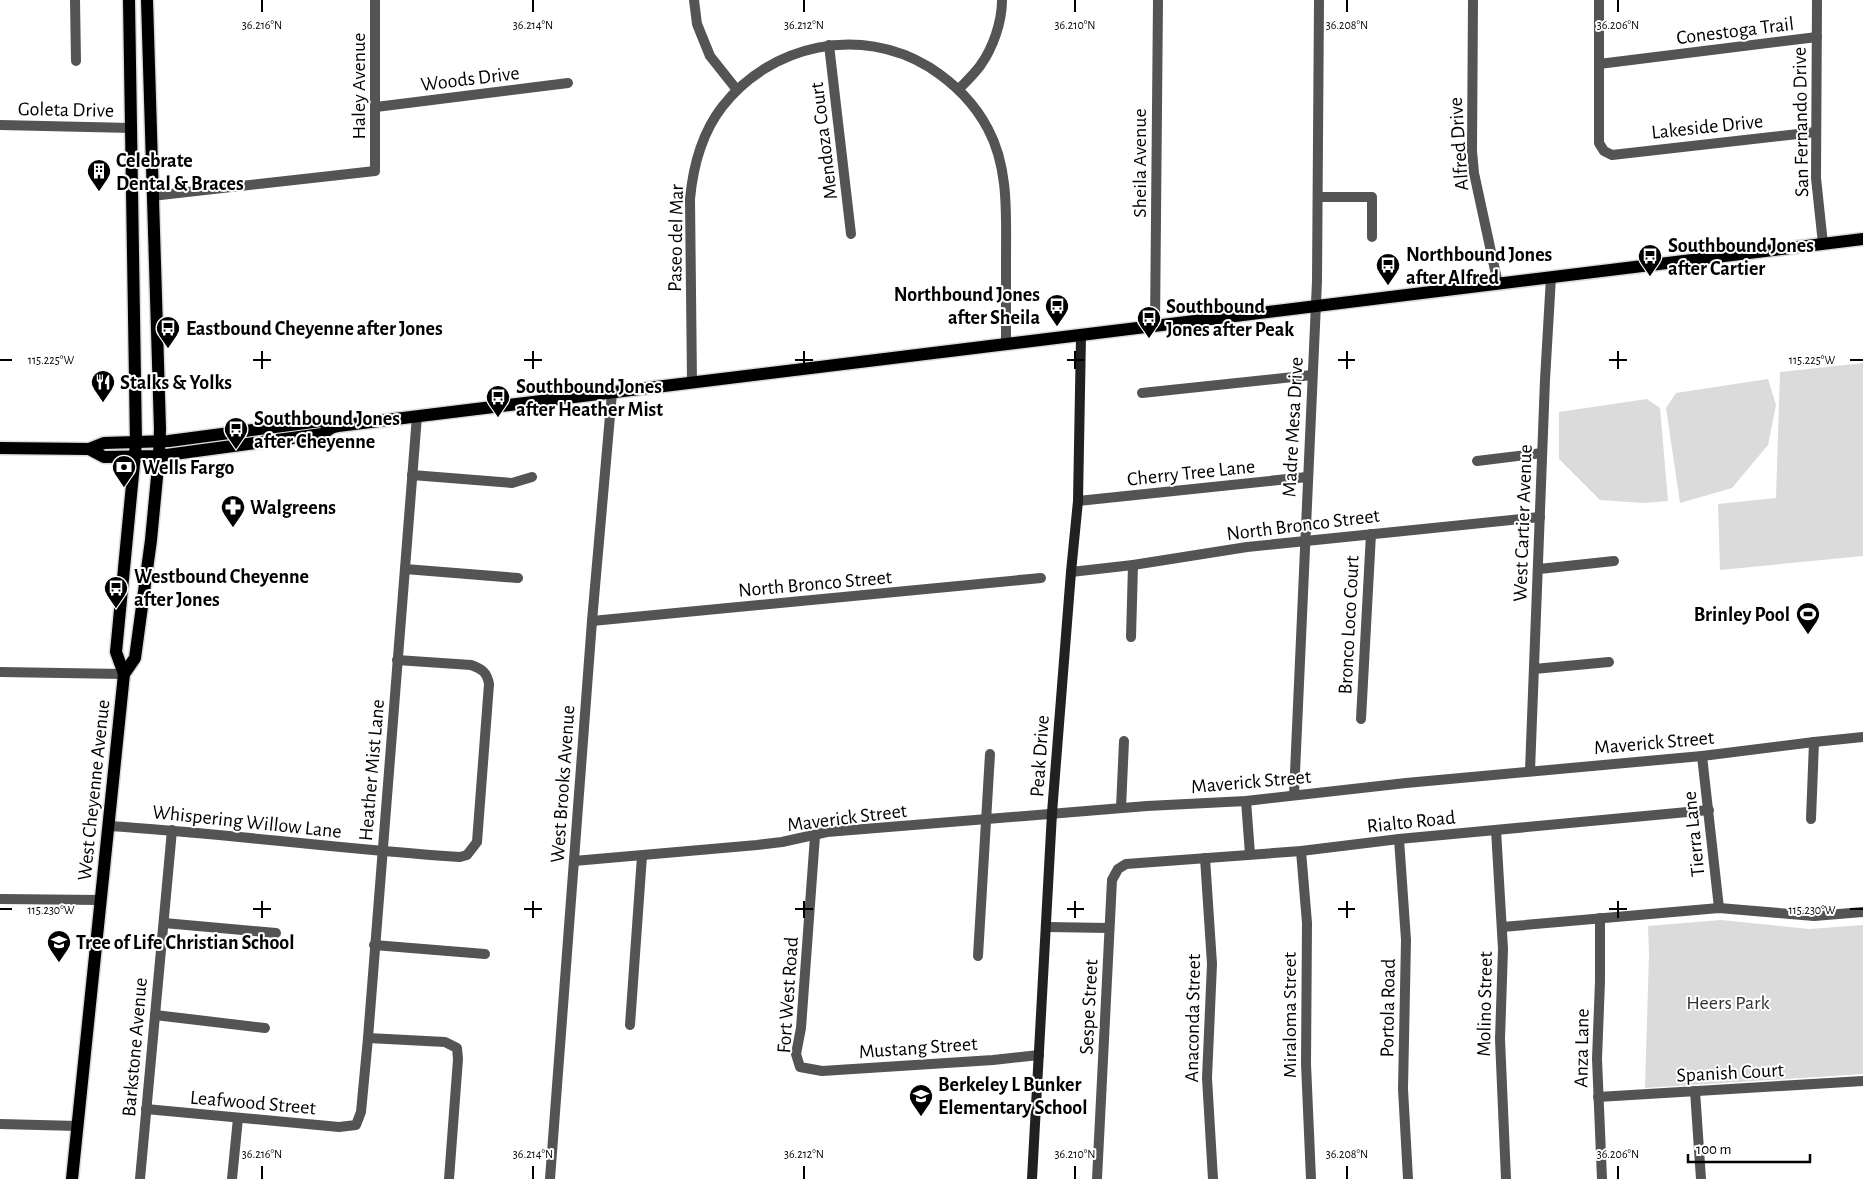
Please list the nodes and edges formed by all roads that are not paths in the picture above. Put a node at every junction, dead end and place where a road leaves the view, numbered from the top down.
1 (75, 0) edge
2 (129, 0) edge
3 (140, 0) edge
4 (147, 0) edge
5 (375, 0) edge
6 (694, 0) edge
7 (1002, 0) edge
8 (1158, 0) edge
9 (1319, 0) edge
10 (1473, 0) edge
11 (1599, 0) edge
12 (1817, 0) edge
13 (1817, 38) junction
14 (829, 45) junction
15 (148, 57) junction
16 (76, 60) dead end
17 (1599, 64) junction
18 (568, 83) dead end
19 (959, 89) junction
20 (737, 90) junction
21 (376, 107) junction
22 (0, 126) edge
23 (132, 128) junction
24 (1816, 132) junction
25 (152, 196) junction
26 (1318, 197) junction
27 (851, 234) dead end
28 (1372, 237) dead end
29 (1863, 239) edge
30 (1823, 244) junction
31 (1551, 277) junction
32 (1498, 284) junction
33 (1315, 306) junction
34 (1155, 326) junction
35 (1081, 336) junction
36 (1006, 345) junction
37 (1312, 375) junction
38 (692, 383) junction
39 (612, 393) junction
40 (1142, 394) dead end
41 (417, 416) junction
42 (333, 427) junction
43 (160, 441) junction
44 (136, 443) junction
45 (0, 448) edge
46 (88, 449) junction
47 (1542, 453) junction
48 (159, 456) junction
49 (135, 457) junction
50 (1477, 461) dead end
51 (412, 475) junction
52 (532, 477) dead end
53 (1307, 477) junction
54 (1078, 501) junction
55 (1540, 517) junction
56 (1371, 534) junction
57 (1305, 542) junction
58 (1614, 561) dead end
59 (1133, 565) junction
60 (405, 569) junction
61 (1539, 569) junction
62 (1071, 572) junction
63 (518, 578) dead end
64 (1040, 578) dead end
65 (592, 621) junction
66 (1131, 637) dead end
67 (397, 660) junction
68 (1609, 662) dead end
69 (1534, 670) junction
70 (0, 672) edge
71 (124, 674) junction
72 (1360, 719) dead end
73 (1863, 737) edge
74 (1124, 741) dead end
75 (1814, 742) junction
76 (990, 754) dead end
77 (1702, 756) junction
78 (1530, 771) junction
79 (1294, 795) junction
80 (1246, 802) junction
81 (1120, 808) junction
82 (1709, 810) junction
83 (1052, 813) junction
84 (986, 818) junction
85 (1811, 819) dead end
86 (108, 826) junction
87 (172, 830) junction
88 (1496, 830) junction
89 (814, 836) junction
90 (1399, 839) junction
91 (1301, 851) junction
92 (382, 852) junction
93 (1250, 854) junction
94 (642, 856) junction
95 (1205, 858) junction
96 (574, 861) junction
97 (1118, 869) joint
98 (0, 900) edge
99 (101, 900) junction
100 (1718, 908) junction
101 (1863, 912) edge
102 (1600, 918) junction
103 (164, 923) junction
104 (1046, 927) junction
105 (1502, 927) junction
106 (1109, 928) junction
107 (276, 933) dead end
108 (374, 944) junction
109 (485, 954) dead end
110 (978, 956) dead end
111 (155, 1015) junction
112 (630, 1025) dead end
113 (265, 1028) dead end
114 (368, 1038) junction
115 (1039, 1055) junction
116 (800, 1067) joint
117 (1863, 1081) edge
118 (1695, 1091) junction
119 (1598, 1097) junction
120 (146, 1109) junction
121 (238, 1118) junction
122 (0, 1124) edge
123 (356, 1125) joint
124 (78, 1126) junction
125 (72, 1179) edge
126 (140, 1179) edge
127 (232, 1179) edge
128 (449, 1179) edge
129 (550, 1179) edge
130 (1032, 1179) edge
131 (1097, 1179) edge
132 (1213, 1179) edge
133 (1310, 1179) edge
134 (1408, 1179) edge
135 (1506, 1179) edge
136 (1602, 1179) edge
137 (1702, 1179) edge

1 - 16 street
2 - 23 main road, West Cheyenne Avenue
3 - 15 main road
4 - 15 main road, West Cheyenne Avenue
5 - 21 street, Haley Avenue
6 - 20 street
7 - 19 street
8 - 34 street, Sheila Avenue
9 - 26 street, Madre Mesa Drive
10 - 32 street, Alfred Drive
11 - 17 street
12 - 13 street, San Fernando Drive
13 - 17 street, Conestoga Trail
13 - 24 street, San Fernando Drive
14 - 19 street, Paseo del Mar
14 - 20 street, Paseo del Mar
14 - 27 street, Mendoza Court
15 - 25 main road, West Cheyenne Avenue
17 - 24 street, Lakeside Drive
18 - 21 street, Woods Drive
19 - 36 street, Paseo del Mar
20 - 38 street, Paseo del Mar
21 - 25 street, Haley Avenue
22 - 23 street, Goleta Drive
23 - 44 main road, West Cheyenne Avenue
24 - 30 street, San Fernando Drive
25 - 43 main road, West Cheyenne Avenue
26 - 28 street
26 - 33 street, Madre Mesa Drive
29 - 30 main road
30 - 31 main road
31 - 32 main road
31 - 47 street, West Cartier Avenue
32 - 33 main road
33 - 34 main road
33 - 37 street, Madre Mesa Drive
34 - 35 main road
35 - 36 main road
35 - 54 street, Peak Drive
36 - 38 main road
37 - 40 street
37 - 53 street, Madre Mesa Drive
38 - 39 main road
39 - 41 main road
39 - 65 street, West Brooks Avenue
41 - 42 main road
41 - 51 street, Heather Mist Lane
42 - 43 main road
42 - 48 main road
43 - 44 main road
43 - 48 main road, West Cheyenne Avenue
44 - 46 main road
44 - 49 main road, West Cheyenne Avenue
45 - 46 main road
46 - 49 main road
47 - 50 street
47 - 55 street, West Cartier Avenue
48 - 49 main road
48 - 71 main road, West Cheyenne Avenue
49 - 71 main road, West Cheyenne Avenue
51 - 52 street
51 - 60 street, Heather Mist Lane
53 - 54 street, Cherry Tree Lane
53 - 57 street, Madre Mesa Drive
54 - 62 street, Peak Drive
55 - 56 street, North Bronco Street
55 - 61 street, West Cartier Avenue
56 - 57 street, North Bronco Street
56 - 72 street, Bronco Loco Court
57 - 59 street, North Bronco Street
57 - 79 street, Madre Mesa Drive
58 - 61 street
59 - 62 street, North Bronco Street
59 - 66 street
60 - 63 street
60 - 67 street, Heather Mist Lane
61 - 69 street, West Cartier Avenue
62 - 83 street, Peak Drive
64 - 65 street, North Bronco Street
65 - 96 street, West Brooks Avenue
67 - 92 street, Heather Mist Lane
67 - 92 street, Whispering Willow Lane
68 - 69 street
69 - 78 street, West Cartier Avenue
70 - 71 street
71 - 86 main road, West Cheyenne Avenue
73 - 75 street, Maverick Street
74 - 81 street
75 - 77 street, Maverick Street
75 - 85 street
76 - 84 street
77 - 78 street, Maverick Street
77 - 82 street, Tierra Lane
78 - 79 street, Maverick Street
79 - 80 street, Maverick Street
80 - 81 street, Maverick Street
80 - 93 street
81 - 83 street, Maverick Street
82 - 88 street, Rialto Road
82 - 100 street, Tierra Lane
83 - 84 street, Maverick Street
83 - 104 street, Peak Drive
84 - 89 street, Maverick Street
84 - 110 street
86 - 87 street, Whispering Willow Lane
86 - 99 main road, West Cheyenne Avenue
87 - 92 street, Whispering Willow Lane
87 - 103 street, Barkstone Avenue
88 - 90 street, Rialto Road
88 - 105 street, Molino Street
89 - 94 street, Maverick Street
89 - 116 street, Fort West Road
90 - 91 street, Rialto Road
90 - 134 street, Portola Road
91 - 93 street, Rialto Road
91 - 133 street, Miraloma Street
92 - 108 street, Heather Mist Lane
93 - 95 street, Rialto Road
94 - 96 street, Maverick Street
94 - 112 street
95 - 97 street, Rialto Road
95 - 132 street, Anaconda Street
96 - 129 street, West Brooks Avenue
97 - 106 street, Sespe Street
98 - 99 street
99 - 124 main road, West Cheyenne Avenue
100 - 101 street
100 - 102 street
102 - 105 street
102 - 119 street, Anza Lane
103 - 107 street
103 - 111 street, Barkstone Avenue
104 - 106 street
104 - 115 street, Peak Drive
105 - 135 street, Molino Street
106 - 131 street, Sespe Street
108 - 109 street
108 - 114 street, Heather Mist Lane
111 - 113 street
111 - 120 street, Barkstone Avenue
114 - 123 street, Heather Mist Lane
114 - 128 street
115 - 116 street, Mustang Street
115 - 130 street, Peak Drive
117 - 118 street, Spanish Court
118 - 119 street, Spanish Court
118 - 137 street
119 - 136 street, Anza Lane
120 - 121 street, Leafwood Street
120 - 126 street, Barkstone Avenue
121 - 123 street, Leafwood Street
121 - 127 street
122 - 124 street
124 - 125 main road, West Cheyenne Avenue

